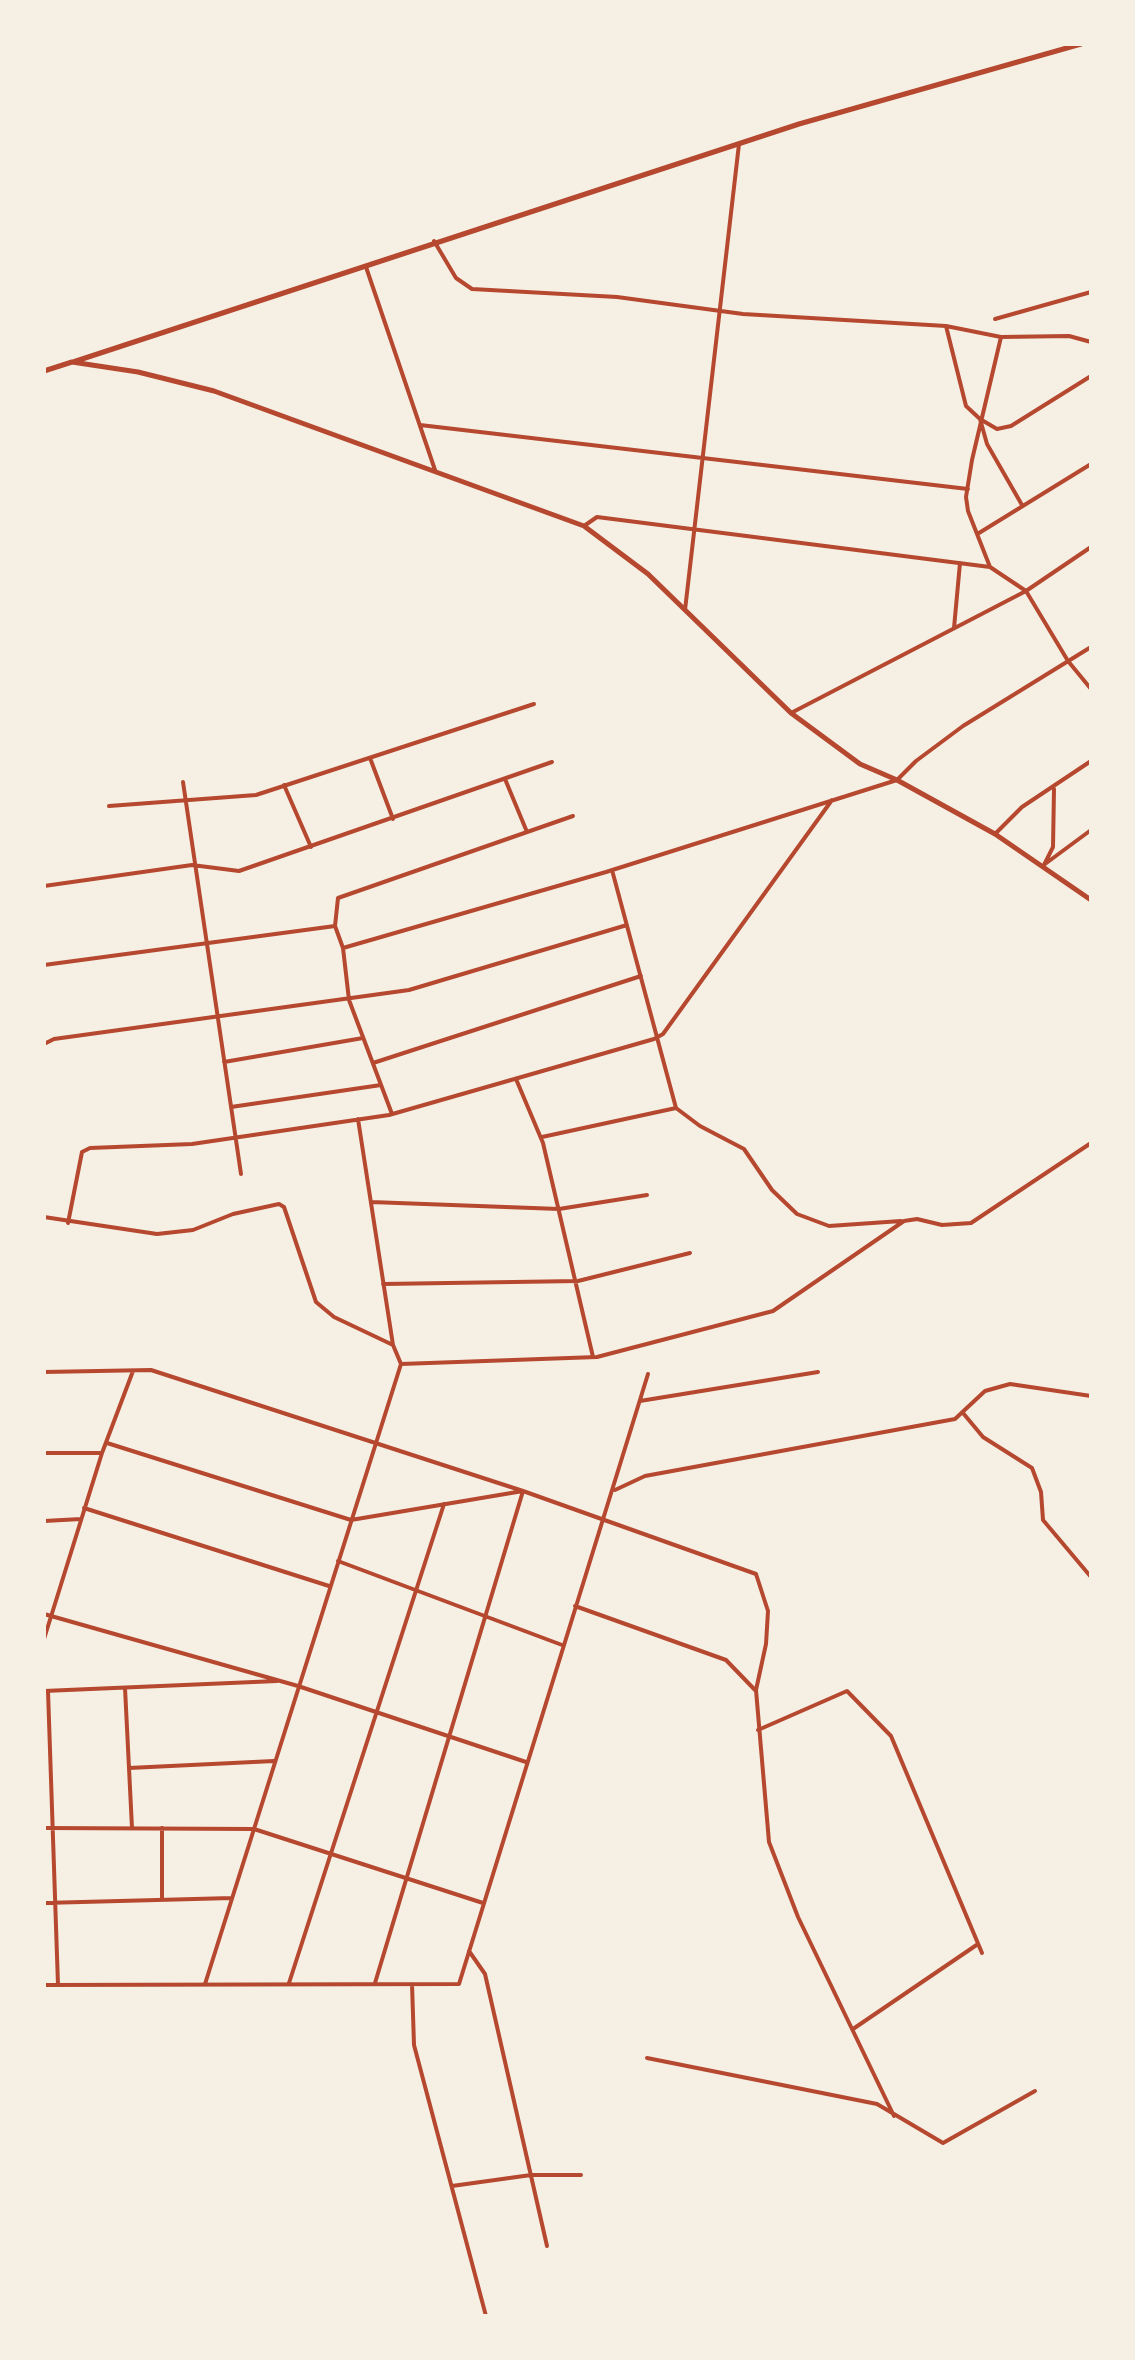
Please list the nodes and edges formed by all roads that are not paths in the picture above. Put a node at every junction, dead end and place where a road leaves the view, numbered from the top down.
1 (1081, 44) edge
2 (739, 144) junction
3 (435, 241) junction
4 (365, 264) junction
5 (1091, 292) edge
6 (720, 311) junction
7 (995, 319) dead end
8 (946, 326) junction
9 (1001, 337) junction
10 (1091, 342) edge
11 (72, 362) junction
12 (44, 371) edge
13 (1091, 376) edge
14 (980, 419) junction
15 (420, 425) junction
16 (703, 458) junction
17 (1091, 464) edge
18 (435, 470) junction
19 (968, 489) junction
20 (1022, 505) junction
21 (584, 526) junction
22 (695, 529) junction
23 (979, 533) junction
24 (1091, 547) edge
25 (960, 563) junction
26 (990, 567) junction
27 (1026, 591) junction
28 (685, 610) junction
29 (954, 628) junction
30 (1091, 647) edge
31 (1068, 661) junction
32 (1091, 689) edge
33 (534, 704) dead end
34 (791, 713) junction
35 (370, 758) junction
36 (1091, 761) edge
37 (552, 762) dead end
38 (505, 779) junction
39 (897, 780) junction
40 (183, 782) dead end
41 (284, 785) junction
42 (1054, 789) junction
43 (185, 800) junction
44 (832, 800) junction
45 (109, 806) dead end
46 (573, 816) dead end
47 (393, 819) junction
48 (1091, 830) edge
49 (527, 832) junction
50 (995, 834) junction
51 (311, 847) junction
52 (1044, 865) junction
53 (195, 866) junction
54 (612, 870) junction
55 (44, 886) edge
56 (1091, 900) edge
57 (627, 925) junction
58 (335, 926) junction
59 (207, 944) junction
60 (343, 948) junction
61 (44, 965) edge
62 (641, 976) junction
63 (349, 1000) junction
64 (218, 1018) junction
65 (657, 1037) junction
66 (363, 1038) junction
67 (44, 1044) edge
68 (224, 1062) junction
69 (372, 1063) junction
70 (516, 1078) junction
71 (381, 1085) junction
72 (231, 1107) junction
73 (676, 1108) junction
74 (392, 1114) junction
75 (358, 1119) junction
76 (235, 1138) junction
77 (541, 1138) junction
78 (1091, 1143) edge
79 (241, 1174) dead end
80 (647, 1195) dead end
81 (371, 1202) junction
82 (559, 1209) junction
83 (44, 1217) edge
84 (904, 1221) junction
85 (68, 1223) junction
86 (690, 1253) dead end
87 (576, 1281) junction
88 (383, 1284) junction
89 (393, 1345) junction
90 (593, 1357) junction
91 (401, 1364) junction
92 (133, 1371) junction
93 (44, 1372) edge
94 (818, 1372) dead end
95 (648, 1374) dead end
96 (1091, 1396) edge
97 (640, 1401) junction
98 (963, 1413) junction
99 (107, 1443) junction
100 (375, 1444) junction
101 (44, 1453) edge
102 (102, 1453) junction
103 (613, 1490) junction
104 (523, 1491) junction
105 (444, 1504) junction
106 (84, 1508) junction
107 (81, 1519) junction
108 (351, 1520) junction
109 (604, 1520) junction
110 (44, 1521) edge
111 (338, 1561) junction
112 (1091, 1577) edge
113 (329, 1586) junction
114 (417, 1591) junction
115 (575, 1606) junction
116 (44, 1614) edge
117 (51, 1614) junction
118 (486, 1616) junction
119 (44, 1639) edge
120 (562, 1645) junction
121 (282, 1681) junction
122 (298, 1686) junction
123 (125, 1688) junction
124 (756, 1690) junction
125 (46, 1691) edge
126 (377, 1712) junction
127 (758, 1730) junction
128 (451, 1737) junction
129 (275, 1761) junction
130 (526, 1762) junction
131 (129, 1768) junction
132 (44, 1828) edge
133 (53, 1828) junction
134 (132, 1828) junction
135 (162, 1828) junction
136 (254, 1829) junction
137 (331, 1854) junction
138 (408, 1879) junction
139 (232, 1898) junction
140 (162, 1900) junction
141 (44, 1903) edge
142 (56, 1903) junction
143 (483, 1903) junction
144 (978, 1944) junction
145 (469, 1951) junction
146 (982, 1953) dead end
147 (289, 1983) junction
148 (375, 1983) junction
149 (205, 1984) junction
150 (412, 1984) junction
151 (44, 1985) edge
152 (58, 1985) junction
153 (853, 2029) junction
154 (647, 2058) dead end
155 (1035, 2091) dead end
156 (894, 2116) junction
157 (531, 2175) junction
158 (581, 2175) dead end
159 (452, 2186) junction
160 (547, 2246) dead end
161 (486, 2316) edge

1 - 2 street
2 - 3 street
2 - 6 street
3 - 4 street
3 - 6 street
4 - 11 street
4 - 15 street
5 - 7 street
6 - 8 street
6 - 16 street
8 - 9 street
8 - 14 street
9 - 10 street
9 - 14 street
11 - 12 street
11 - 18 street
13 - 14 street
14 - 19 street
14 - 20 street
15 - 16 street
15 - 18 street
16 - 19 street
16 - 22 street
17 - 20 street
18 - 21 street
19 - 23 street
20 - 23 street
21 - 22 street
21 - 28 street
22 - 25 street
22 - 28 street
23 - 26 street
24 - 27 street
25 - 26 street
25 - 29 street
26 - 27 street
27 - 29 street
27 - 31 street
28 - 34 street
29 - 34 street
30 - 31 street
31 - 32 street
31 - 39 street
33 - 35 street
34 - 39 street
35 - 41 street
35 - 47 street
36 - 42 street
37 - 38 street
38 - 47 street
38 - 49 street
39 - 44 street
39 - 50 street
40 - 43 street
41 - 43 street
41 - 51 street
42 - 50 street
42 - 52 street
43 - 45 street
43 - 53 street
44 - 54 street
44 - 65 street
46 - 49 street
47 - 51 street
48 - 52 street
49 - 58 street
50 - 52 street
51 - 53 street
52 - 56 street
53 - 55 street
53 - 59 street
54 - 57 street
54 - 60 street
57 - 62 street
57 - 63 street
58 - 59 street
58 - 60 street
59 - 61 street
59 - 64 street
60 - 63 street
62 - 65 street
62 - 69 street
63 - 64 street
63 - 66 street
64 - 67 street
64 - 68 street
65 - 70 street
65 - 73 street
66 - 68 street
66 - 69 street
68 - 72 street
69 - 71 street
70 - 74 street
70 - 77 street
71 - 72 street
71 - 74 street
72 - 76 street
73 - 77 street
73 - 84 street
74 - 75 street
75 - 76 street
75 - 81 street
76 - 79 street
76 - 85 street
77 - 82 street
78 - 84 street
80 - 82 street
81 - 82 street
81 - 88 street
82 - 87 street
83 - 85 street
84 - 90 street
85 - 89 street
86 - 87 street
87 - 88 street
87 - 90 street
88 - 89 street
89 - 91 street
90 - 91 street
91 - 100 street
92 - 93 street
92 - 99 street
92 - 100 street
94 - 97 street
95 - 97 street
96 - 98 street
97 - 103 street
98 - 103 street
98 - 112 street
99 - 102 street
99 - 108 street
100 - 104 street
100 - 108 street
101 - 102 street
102 - 106 street
103 - 109 street
104 - 105 street
104 - 109 street
104 - 118 street
105 - 108 street
105 - 114 street
106 - 107 street
106 - 113 street
107 - 110 street
107 - 117 street
108 - 111 street
109 - 115 street
109 - 124 street
111 - 113 street
111 - 114 street
113 - 122 street
114 - 118 street
114 - 126 street
115 - 120 street
115 - 124 street
116 - 117 street
117 - 119 street
117 - 121 street
118 - 120 street
118 - 128 street
120 - 130 street
121 - 122 street
121 - 123 street
122 - 126 street
122 - 129 street
123 - 125 street
123 - 131 street
124 - 127 street
125 - 133 street
126 - 128 street
126 - 137 street
127 - 144 street
127 - 153 street
128 - 130 street
128 - 138 street
129 - 131 street
129 - 136 street
130 - 143 street
131 - 134 street
132 - 133 street
133 - 134 street
133 - 142 street
134 - 135 street
135 - 136 street
135 - 140 street
136 - 137 street
136 - 139 street
137 - 138 street
137 - 147 street
138 - 143 street
138 - 148 street
139 - 140 street
139 - 149 street
140 - 142 street
141 - 142 street
142 - 152 street
143 - 145 street
144 - 146 street
144 - 153 street
145 - 150 street
145 - 157 street
147 - 148 street
147 - 149 street
148 - 150 street
149 - 152 street
150 - 159 street
151 - 152 street
153 - 156 street
154 - 156 street
155 - 156 street
157 - 158 street
157 - 159 street
157 - 160 street
159 - 161 street

